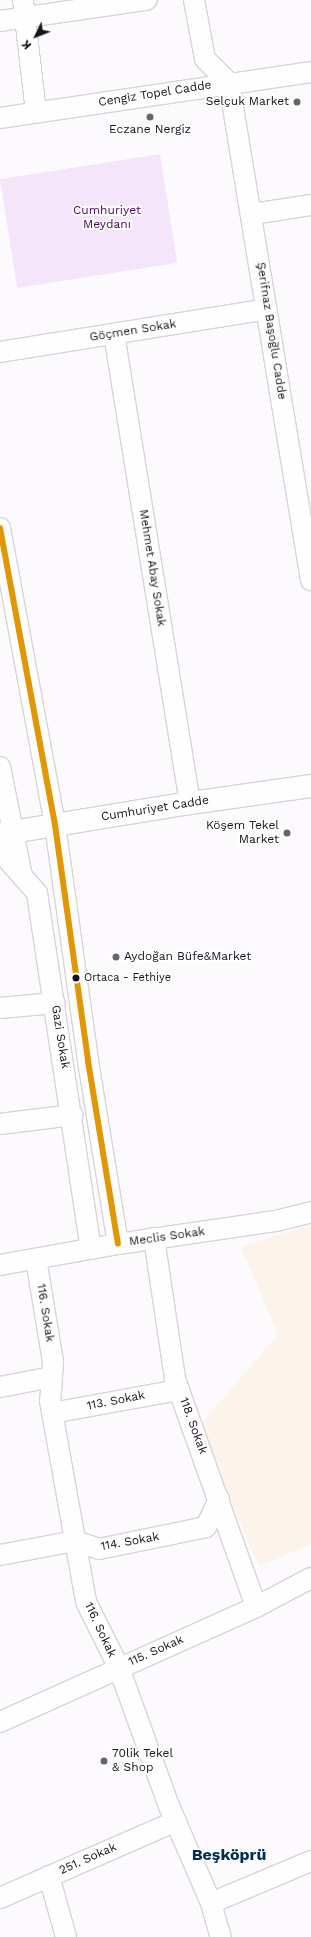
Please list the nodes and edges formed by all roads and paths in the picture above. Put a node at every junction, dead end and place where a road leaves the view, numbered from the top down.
1 (146, 0) edge
2 (194, 0) edge
3 (24, 9) edge
4 (0, 21) edge
5 (311, 72) edge
6 (229, 83) junction
7 (36, 112) junction
8 (0, 118) edge
9 (311, 205) edge
10 (253, 214) junction
11 (266, 309) junction
12 (114, 334) junction
13 (0, 352) edge
14 (306, 514) edge
15 (0, 528) edge
16 (311, 580) edge
17 (0, 767) edge
18 (311, 786) edge
19 (190, 802) junction
20 (55, 825) junction
21 (7, 834) edge
22 (0, 851) edge
23 (22, 878) junction
24 (55, 1003) junction
25 (0, 1008) edge
26 (72, 1115) junction
27 (0, 1124) edge
28 (311, 1212) edge
29 (154, 1238) junction
30 (118, 1244) junction
31 (91, 1249) junction
32 (36, 1259) junction
33 (0, 1265) edge
34 (52, 1377) junction
35 (0, 1387) edge
36 (179, 1390) junction
37 (52, 1413) junction
38 (220, 1499) junction
39 (75, 1541) junction
40 (0, 1555) edge
41 (311, 1578) edge
42 (256, 1607) junction
43 (119, 1668) junction
44 (0, 1722) edge
45 (176, 1821) junction
46 (311, 1861) edge
47 (49, 1876) junction
48 (0, 1898) edge
49 (211, 1903) junction
50 (66, 1937) edge
51 (221, 1937) edge

1 - 3 street
2 - 6 street
3 - 4 street
3 - 7 street
5 - 6 street, Cengiz Topel Cadde
6 - 7 street, Cengiz Topel Cadde
6 - 10 street, Şerifnaz Başoğlu Cadde
7 - 8 street, Cengiz Topel Cadde
9 - 10 street
10 - 11 street, Şerifnaz Başoğlu Cadde
11 - 12 street, Göçmen Sokak
11 - 14 street, Şerifnaz Başoğlu Cadde
12 - 13 street, Göçmen Sokak
12 - 19 street, Mehmet Abay Sokak
14 - 16 street, Şerifnaz Başoğlu Cadde
15 - 20 street, Gazi Sokak
17 - 21 street
18 - 19 street, Cumhuriyet Cadde
19 - 20 street, Cumhuriyet Cadde
20 - 21 street, Cumhuriyet Cadde
20 - 30 street, Gazi Sokak
21 - 23 street
22 - 23 street, Gazi Sokak
23 - 24 street, Gazi Sokak
24 - 25 street
24 - 26 street, Gazi Sokak
26 - 27 street
26 - 31 street, Gazi Sokak
28 - 29 street, Meclis Sokak
29 - 30 street, Meclis Sokak
29 - 36 street, 118. Sokak
30 - 31 street, Meclis Sokak
31 - 32 street, Meclis Sokak
32 - 33 street, Meclis Sokak
32 - 34 street, 116. Sokak
34 - 35 street
34 - 37 street, 116. Sokak
36 - 37 street, 113. Sokak
36 - 38 street, 118. Sokak
37 - 39 street, 116. Sokak
38 - 39 street, 114. Sokak
38 - 42 street, 118. Sokak
39 - 40 street, 114. Sokak
39 - 43 street, 116. Sokak
41 - 42 street, 115. Sokak
42 - 43 street, 115. Sokak
43 - 44 street, 115. Sokak
43 - 45 street, 116. Sokak
45 - 47 street, 251. Sokak
45 - 49 street, 116. Sokak
46 - 49 street
47 - 48 street, 251. Sokak
47 - 50 street
49 - 51 street, 116. Sokak

